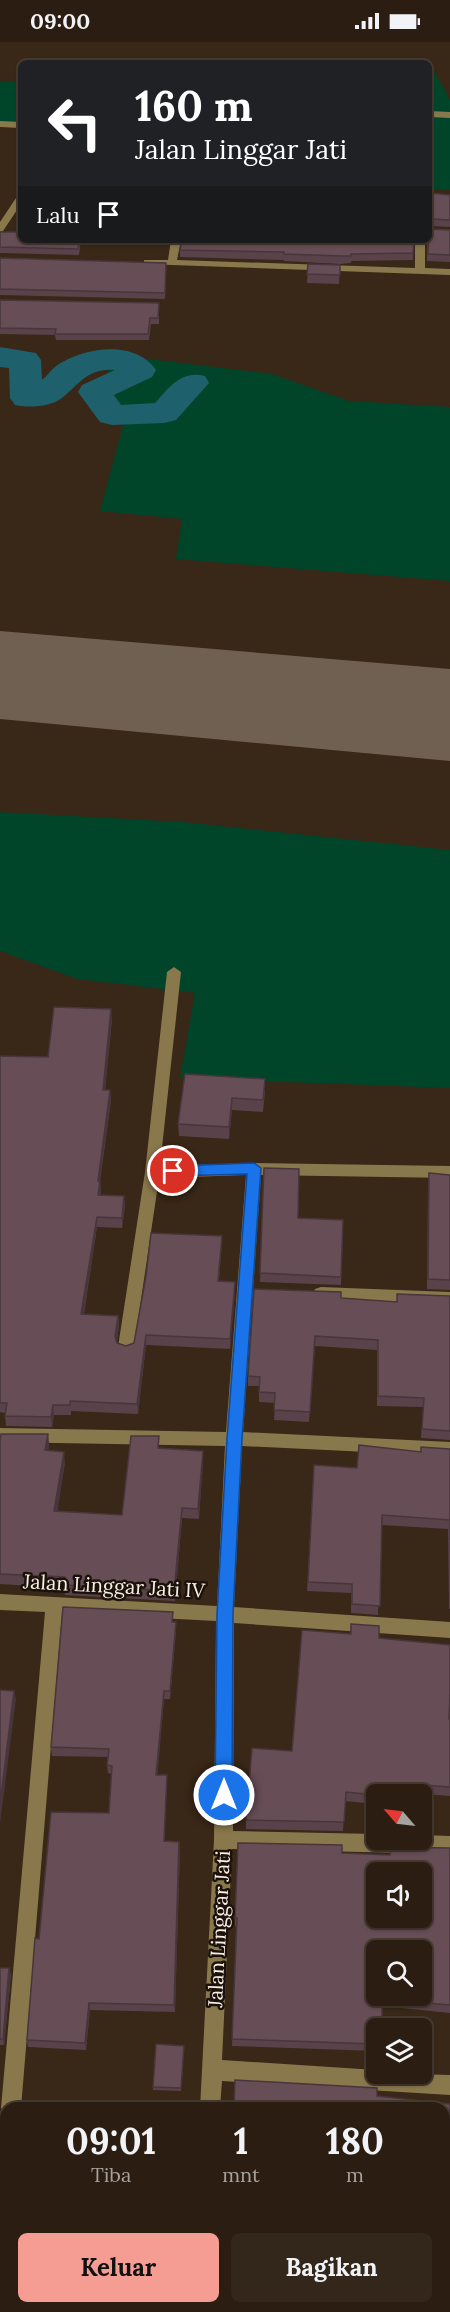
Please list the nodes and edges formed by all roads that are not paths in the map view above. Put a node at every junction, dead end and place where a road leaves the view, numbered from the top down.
1 (432, 114) edge
2 (450, 115) edge
3 (0, 124) edge
4 (18, 125) edge
5 (18, 202) edge
6 (0, 229) edge
7 (175, 243) edge
8 (420, 243) edge
9 (138, 262) edge
10 (172, 263) junction
11 (420, 271) junction
12 (450, 272) edge
13 (174, 972) dead end
14 (254, 1168) junction
15 (152, 1172) junction
16 (450, 1172) edge
17 (303, 1292) edge
18 (450, 1298) edge
19 (126, 1347) edge
20 (0, 1434) edge
21 (234, 1439) junction
22 (450, 1449) edge
23 (0, 1602) edge
24 (54, 1606) junction
25 (225, 1614) junction
26 (450, 1630) edge
27 (224, 1840) junction
28 (450, 1845) edge
29 (212, 2070) junction
30 (450, 2085) edge
31 (12, 2102) edge
32 (210, 2102) edge

1 - 2 street
3 - 4 street
5 - 6 street
7 - 10 street
8 - 11 street
9 - 10 street
10 - 11 street
11 - 12 street
13 - 15 street
14 - 15 street
14 - 16 street
14 - 21 street, Jalan Linggar Jati
15 - 19 street
17 - 18 street
20 - 21 street
21 - 22 street
21 - 25 street, Jalan Linggar Jati
23 - 24 street, Jalan Linggar Jati IV
24 - 25 street, Jalan Linggar Jati IV
24 - 31 street
25 - 26 street, Jalan Linggar Jati IV
25 - 27 street, Jalan Linggar Jati
27 - 28 street
27 - 29 street, Jalan Linggar Jati
29 - 30 street
29 - 32 street, Jalan Linggar Jati

